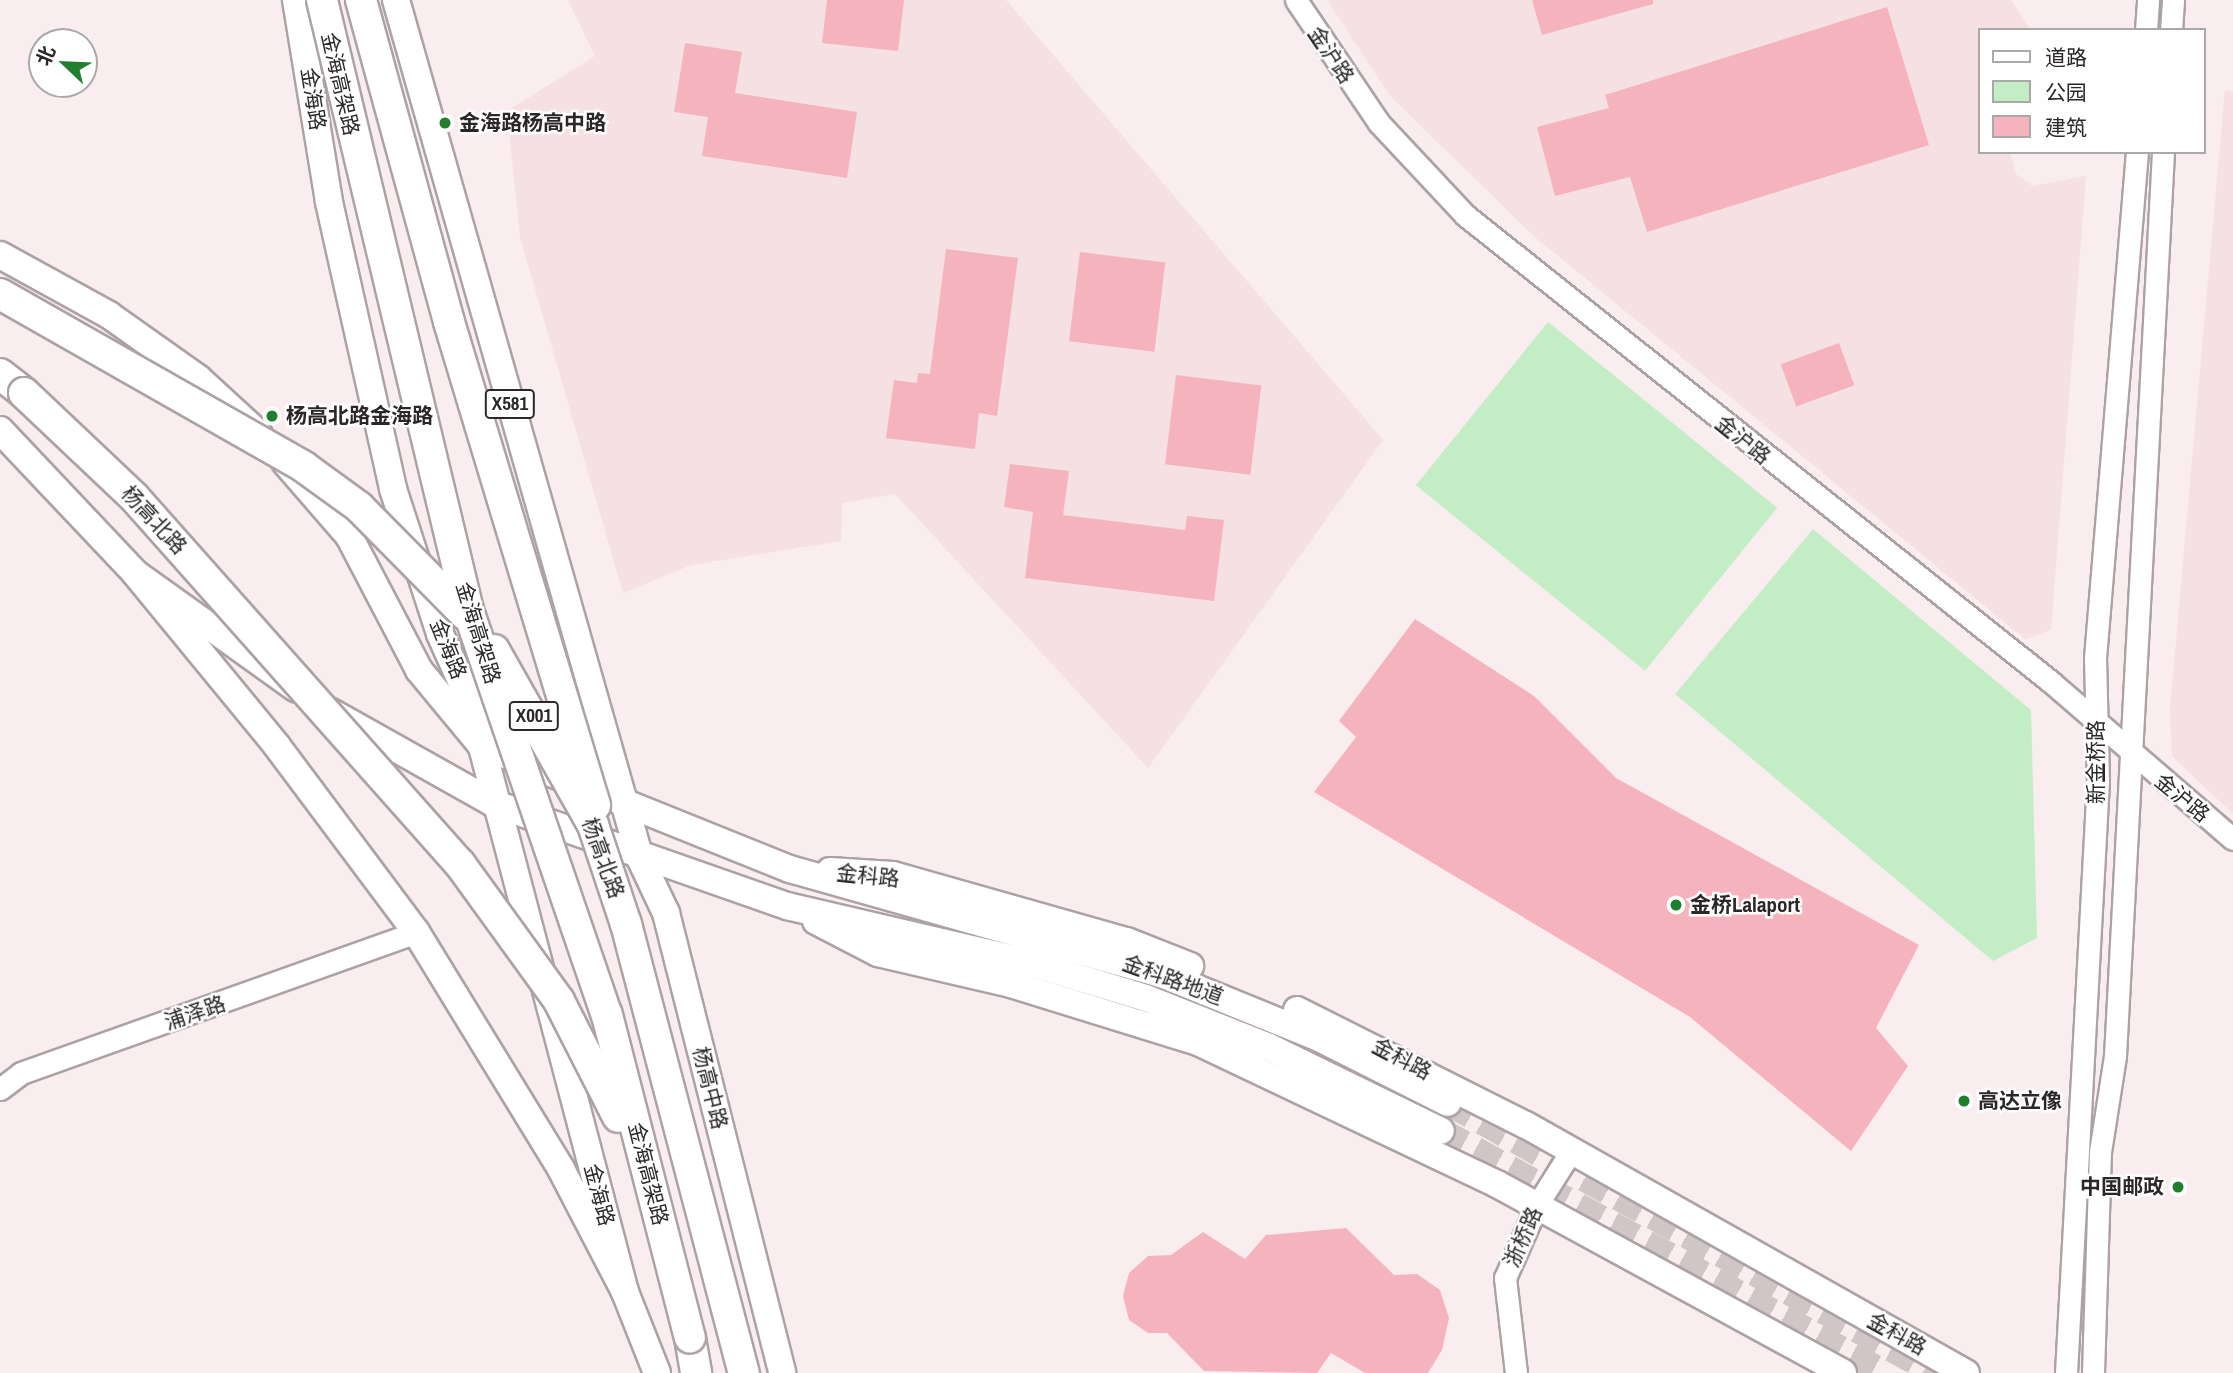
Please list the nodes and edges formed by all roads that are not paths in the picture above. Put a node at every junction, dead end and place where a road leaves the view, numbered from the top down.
1 (296, 0) edge
2 (322, 0) edge
3 (361, 0) edge
4 (396, 0) edge
5 (1296, 0) edge
6 (2148, 0) edge
7 (2173, 0) edge
8 (2146, 28) edge
9 (2171, 28) edge
10 (2137, 154) edge
11 (2163, 154) edge
12 (0, 256) edge
13 (0, 294) edge
14 (0, 374) edge
15 (0, 429) edge
16 (135, 573) junction
17 (2096, 724) junction
18 (481, 745) junction
19 (2128, 753) junction
20 (493, 803) junction
21 (630, 807) junction
22 (2233, 839) edge
23 (640, 858) junction
24 (790, 869) junction
25 (884, 898) joint
26 (786, 906) junction
27 (626, 924) junction
28 (888, 927) joint
29 (405, 937) junction
30 (0, 1089) edge
31 (1448, 1103) tunnel mouth
32 (1441, 1131) tunnel mouth
33 (1571, 1151) junction
34 (1537, 1205) junction
35 (625, 1292) junction
36 (690, 1338) junction
37 (657, 1373) edge
38 (696, 1373) edge
39 (744, 1373) edge
40 (782, 1373) edge
41 (1516, 1373) edge
42 (1843, 1373) edge
43 (1966, 1373) edge
44 (2066, 1373) edge
45 (2093, 1373) edge

1 - 18 main road, 金海路
2 - 36 highway, 金海高架路, bridge
3 - 27 highway, 金海高架路, bridge
4 - 21 main road, X581
5 - 17 street, 金沪路
6 - 8 street
7 - 9 street
10 - 17 street, 新金桥路
11 - 19 street, 新金桥路
12 - 18 main road, X001
13 - 27 highway, 杨高北路 / X001, bridge
14 - 36 highway, 杨高北路, bridge
15 - 16 main road
16 - 20 main road
16 - 29 main road
17 - 19 street, 金沪路
17 - 44 street, 新金桥路
18 - 20 main road, 金海路
18 - 21 main road, 金科路
19 - 22 street, 金沪路
19 - 45 street, 新金桥路
20 - 23 main road, 金科路
20 - 35 main road, 金海路
21 - 23 main road, 杨高中路
21 - 24 main road, 金科路
23 - 26 main road, 金科路
23 - 40 main road, 杨高中路
24 - 25 main road, 金科路
24 - 33 main road, 金科路
25 - 31 main road, 金科路地道
26 - 28 main road, 金科路
26 - 34 main road, 金科路
27 - 39 highway, 杨高北路 / X001, bridge
28 - 32 main road, 金科路地道
29 - 30 street, 浦泽路
29 - 35 main road
33 - 34 street, 浙桥路
33 - 43 main road, 金科路
34 - 41 street, 浙桥路
34 - 42 main road, 金科路
35 - 37 main road
36 - 38 highway

